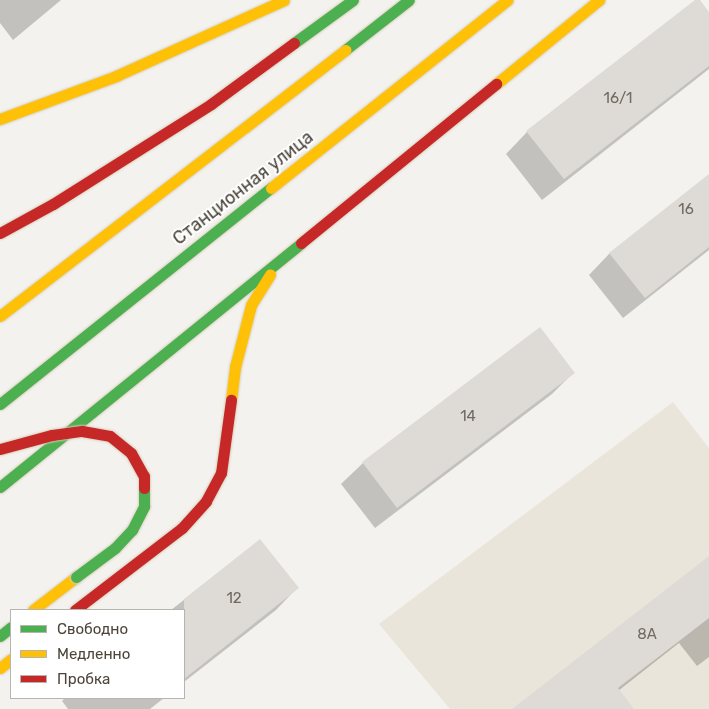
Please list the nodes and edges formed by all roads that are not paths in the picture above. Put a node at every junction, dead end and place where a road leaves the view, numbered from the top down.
1 (284, 0) edge
2 (353, 0) edge
3 (409, 0) edge
4 (507, 0) edge
5 (599, 0) edge
6 (0, 119) edge
7 (0, 233) edge
8 (289, 250) junction
9 (0, 316) edge
10 (0, 404) edge
11 (0, 449) edge
12 (0, 487) edge
13 (34, 609) edge
14 (76, 609) edge
15 (10, 628) edge
16 (0, 636) edge
17 (10, 660) edge
18 (0, 668) edge

1 - 6 main road
2 - 7 main road
3 - 9 main road
4 - 10 main road, Станционная улица
5 - 8 main road
8 - 12 main road
8 - 14 main road
11 - 13 main road, bridge
15 - 16 main road
17 - 18 main road

